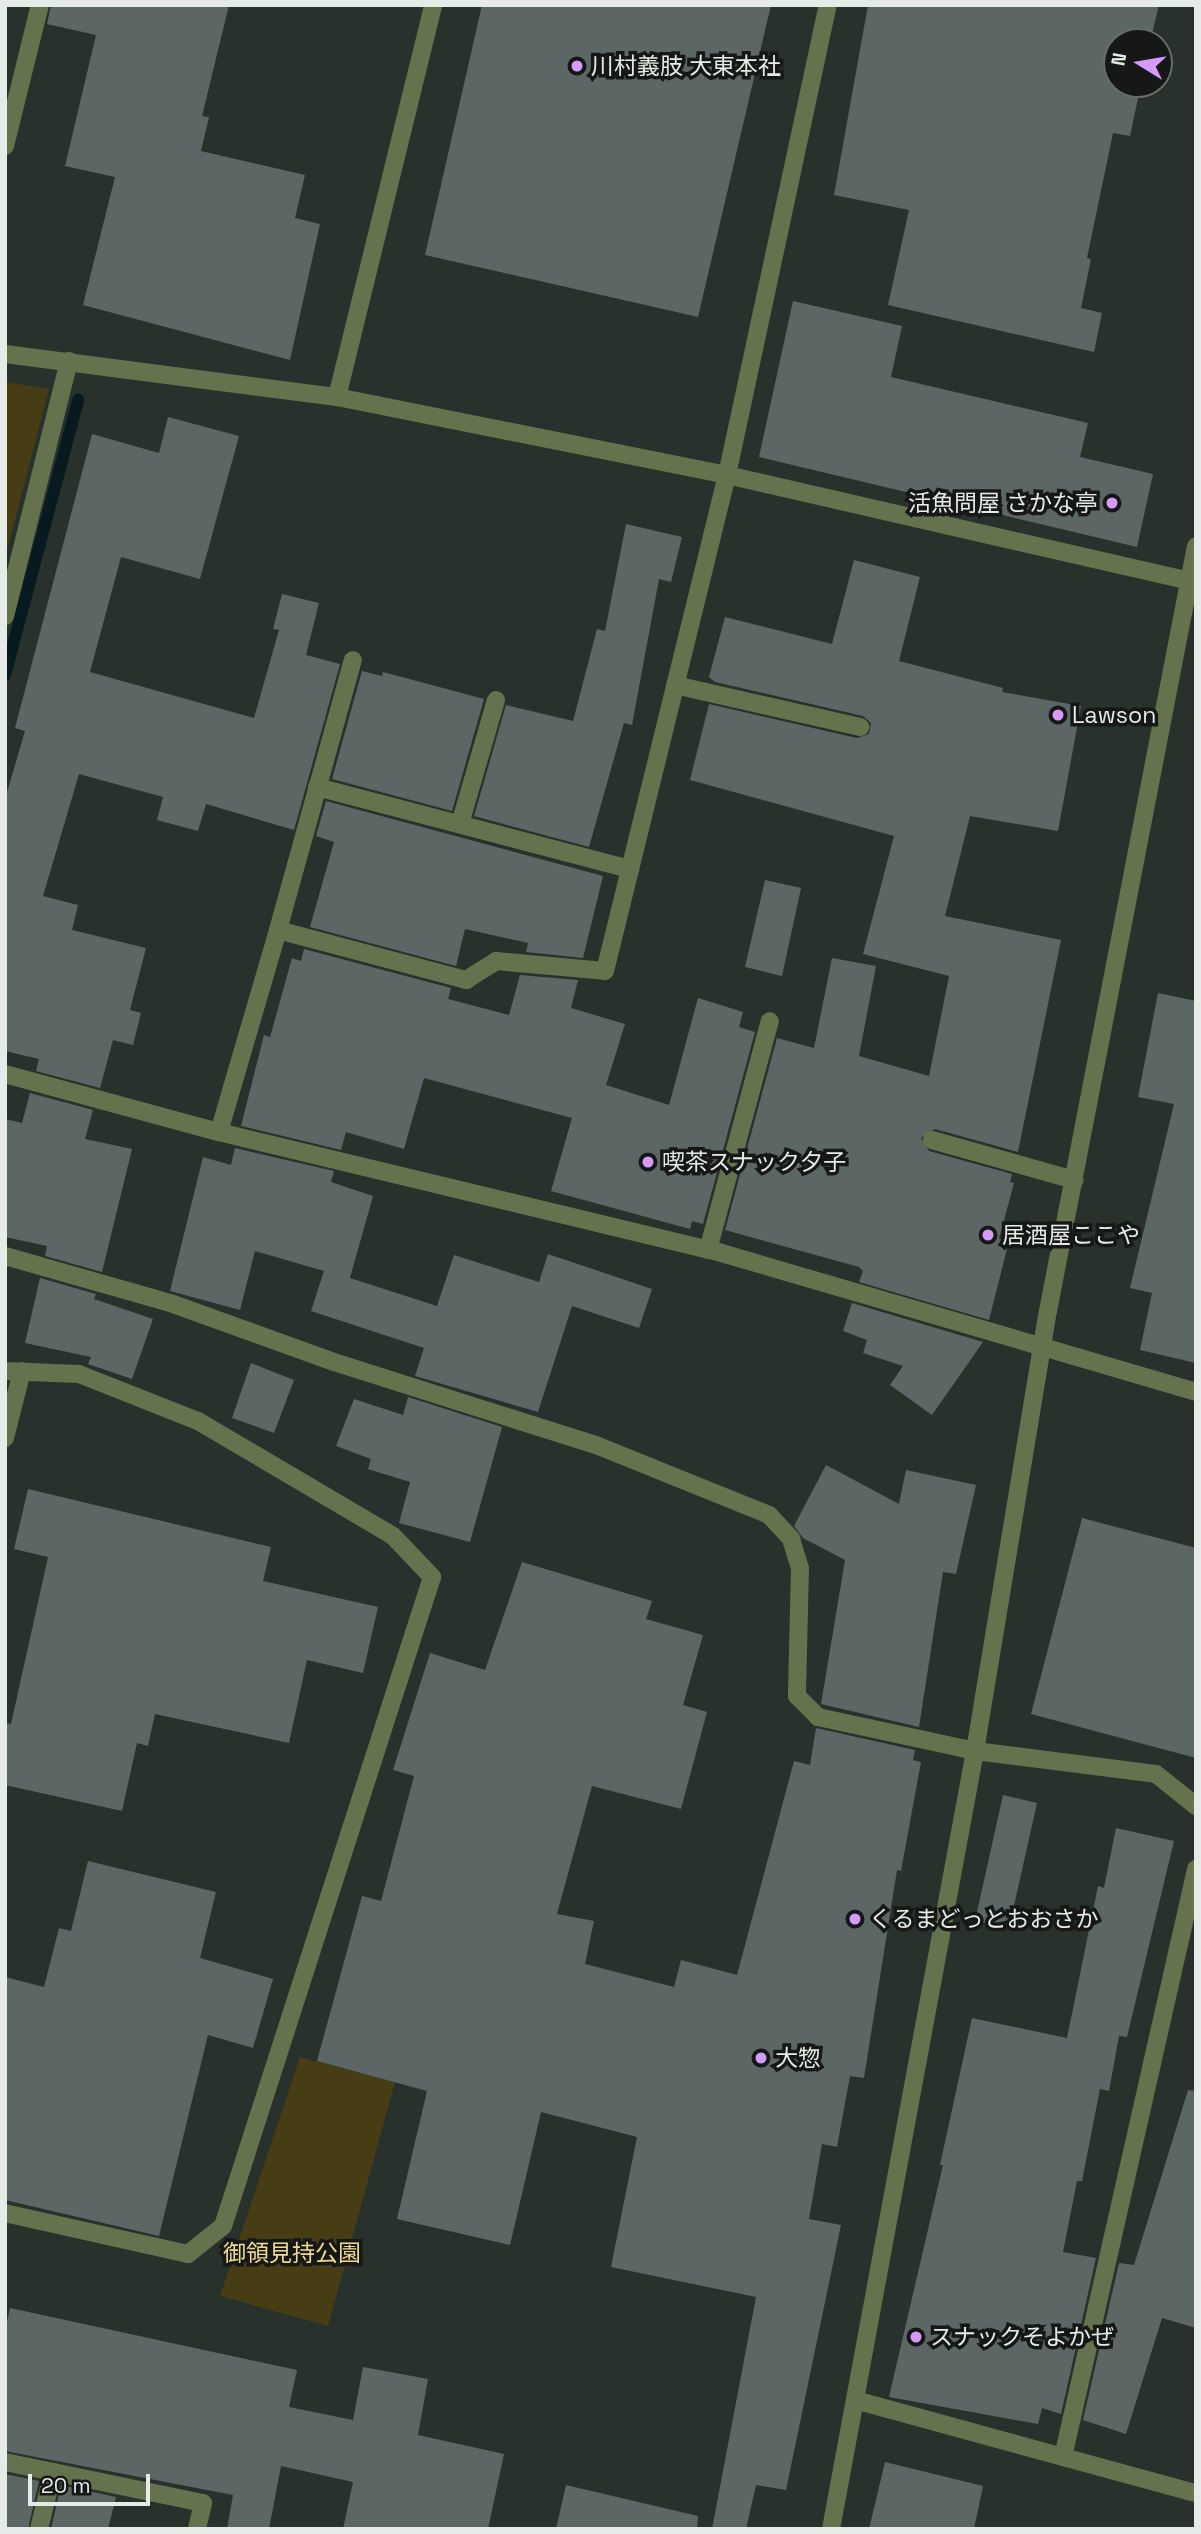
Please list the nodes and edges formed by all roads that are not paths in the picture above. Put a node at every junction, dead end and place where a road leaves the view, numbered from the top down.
1 (40, 5) edge
2 (433, 5) edge
3 (828, 5) edge
4 (5, 146) edge
5 (5, 354) edge
6 (69, 361) junction
7 (337, 397) junction
8 (727, 475) junction
9 (1196, 546) edge
10 (1189, 581) junction
11 (5, 616) edge
12 (353, 660) dead end
13 (675, 685) junction
14 (496, 701) dead end
15 (860, 727) dead end
16 (317, 787) junction
17 (460, 824) junction
18 (630, 869) junction
19 (278, 930) junction
20 (770, 1021) dead end
21 (5, 1074) edge
22 (219, 1132) junction
23 (932, 1140) dead end
24 (1074, 1180) junction
25 (708, 1250) junction
26 (5, 1256) edge
27 (1043, 1346) junction
28 (14, 1371) edge
29 (1196, 1392) edge
30 (5, 1438) edge
31 (975, 1751) junction
32 (1196, 1806) edge
33 (1196, 1869) edge
34 (5, 2213) edge
35 (855, 2400) junction
36 (1063, 2457) junction
37 (5, 2462) edge
38 (53, 2472) junction
39 (1196, 2493) edge
40 (39, 2529) edge
41 (197, 2529) edge
42 (831, 2529) edge

1 - 4 street
2 - 7 street
3 - 8 street
5 - 6 street
6 - 7 street
6 - 11 street
7 - 8 street
8 - 10 street
8 - 13 street
9 - 10 street
10 - 24 street
12 - 16 street
13 - 15 street
13 - 18 street
14 - 17 street
16 - 17 street
16 - 19 street
17 - 18 street
18 - 19 street
19 - 22 street
20 - 25 street
21 - 22 street
22 - 25 street
23 - 24 street
24 - 27 street
25 - 27 street
26 - 31 street
27 - 29 street
27 - 31 street
28 - 30 street
28 - 34 street
31 - 32 street
31 - 35 street
33 - 36 street
35 - 36 street
35 - 42 street
36 - 39 street
37 - 38 street
38 - 40 street
38 - 41 street

